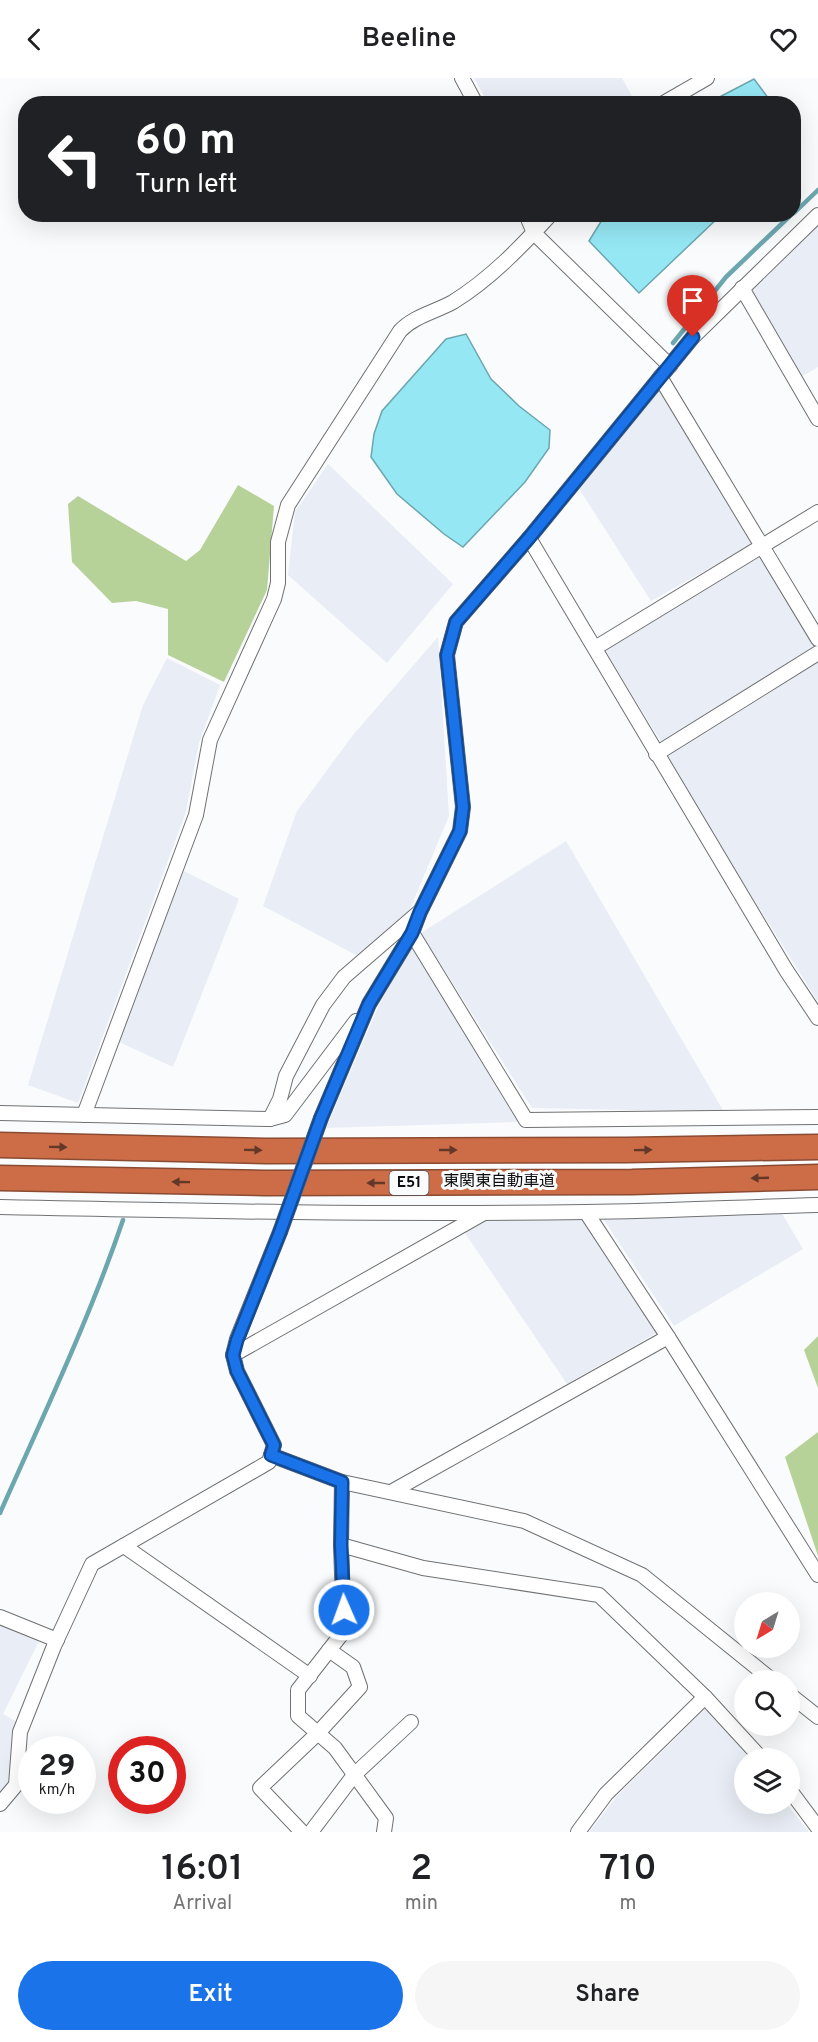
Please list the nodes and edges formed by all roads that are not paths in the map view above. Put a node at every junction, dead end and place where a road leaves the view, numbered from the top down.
1 (462, 78) edge
2 (707, 78) edge
3 (472, 96) edge
4 (676, 96) edge
5 (818, 215) edge
6 (529, 222) edge
7 (544, 222) edge
8 (534, 233) junction
9 (742, 288) junction
10 (665, 372) junction
11 (818, 418) edge
12 (818, 512) edge
13 (529, 538) junction
14 (762, 546) junction
15 (818, 639) edge
16 (594, 648) junction
17 (818, 653) edge
18 (656, 754) junction
19 (420, 912) junction
20 (412, 933) junction
21 (369, 1004) junction
22 (818, 1018) edge
23 (0, 1113) edge
24 (84, 1115) junction
25 (818, 1117) edge
26 (270, 1119) junction
27 (0, 1145) edge
28 (818, 1147) edge
29 (818, 1177) edge
30 (0, 1178) edge
31 (818, 1205) edge
32 (0, 1207) edge
33 (486, 1212) junction
34 (586, 1212) junction
35 (668, 1337) junction
36 (233, 1355) junction
37 (271, 1455) junction
38 (342, 1482) junction
39 (392, 1492) junction
40 (341, 1545) junction
41 (124, 1546) junction
42 (818, 1575) edge
43 (0, 1617) edge
44 (57, 1640) junction
45 (330, 1650) junction
46 (760, 1670) edge
47 (310, 1676) junction
48 (705, 1697) junction
49 (800, 1703) edge
50 (818, 1717) edge
51 (411, 1722) dead end
52 (318, 1733) junction
53 (752, 1748) edge
54 (354, 1775) junction
55 (0, 1804) edge
56 (800, 1804) edge
57 (818, 1828) edge
58 (302, 1832) edge
59 (311, 1832) edge
60 (384, 1832) edge
61 (578, 1832) edge

1 - 3 street
2 - 4 street
5 - 9 street
6 - 8 street
7 - 8 street
8 - 10 street
8 - 24 street
9 - 10 street
9 - 11 street
10 - 13 street
10 - 14 street
12 - 14 street
13 - 16 street
13 - 19 street
14 - 15 street
14 - 16 street
16 - 18 street
17 - 18 street
18 - 22 street
19 - 20 street
19 - 26 street
20 - 21 street
20 - 25 street
21 - 26 street
21 - 36 street, bridge
23 - 24 street
24 - 26 street
27 -> 28 highway, 東関東自動車道 / E51
29 -> 30 highway, 東関東自動車道 / E51
31 - 34 street
32 - 33 street
33 - 34 street
33 - 36 street
34 - 35 street
35 - 39 street
35 - 42 street
36 - 37 street
37 - 38 street
37 - 41 street
38 - 39 street
38 - 40 street
39 - 46 street
40 - 45 street
40 - 48 street
41 - 44 street
41 - 47 street
43 - 44 street
44 - 55 street
45 - 47 street
45 - 52 street
47 - 52 street
48 - 53 street
48 - 61 street
49 - 50 street
51 - 54 street
52 - 54 street
52 - 58 street
54 - 59 street
54 - 60 street
56 - 57 street

